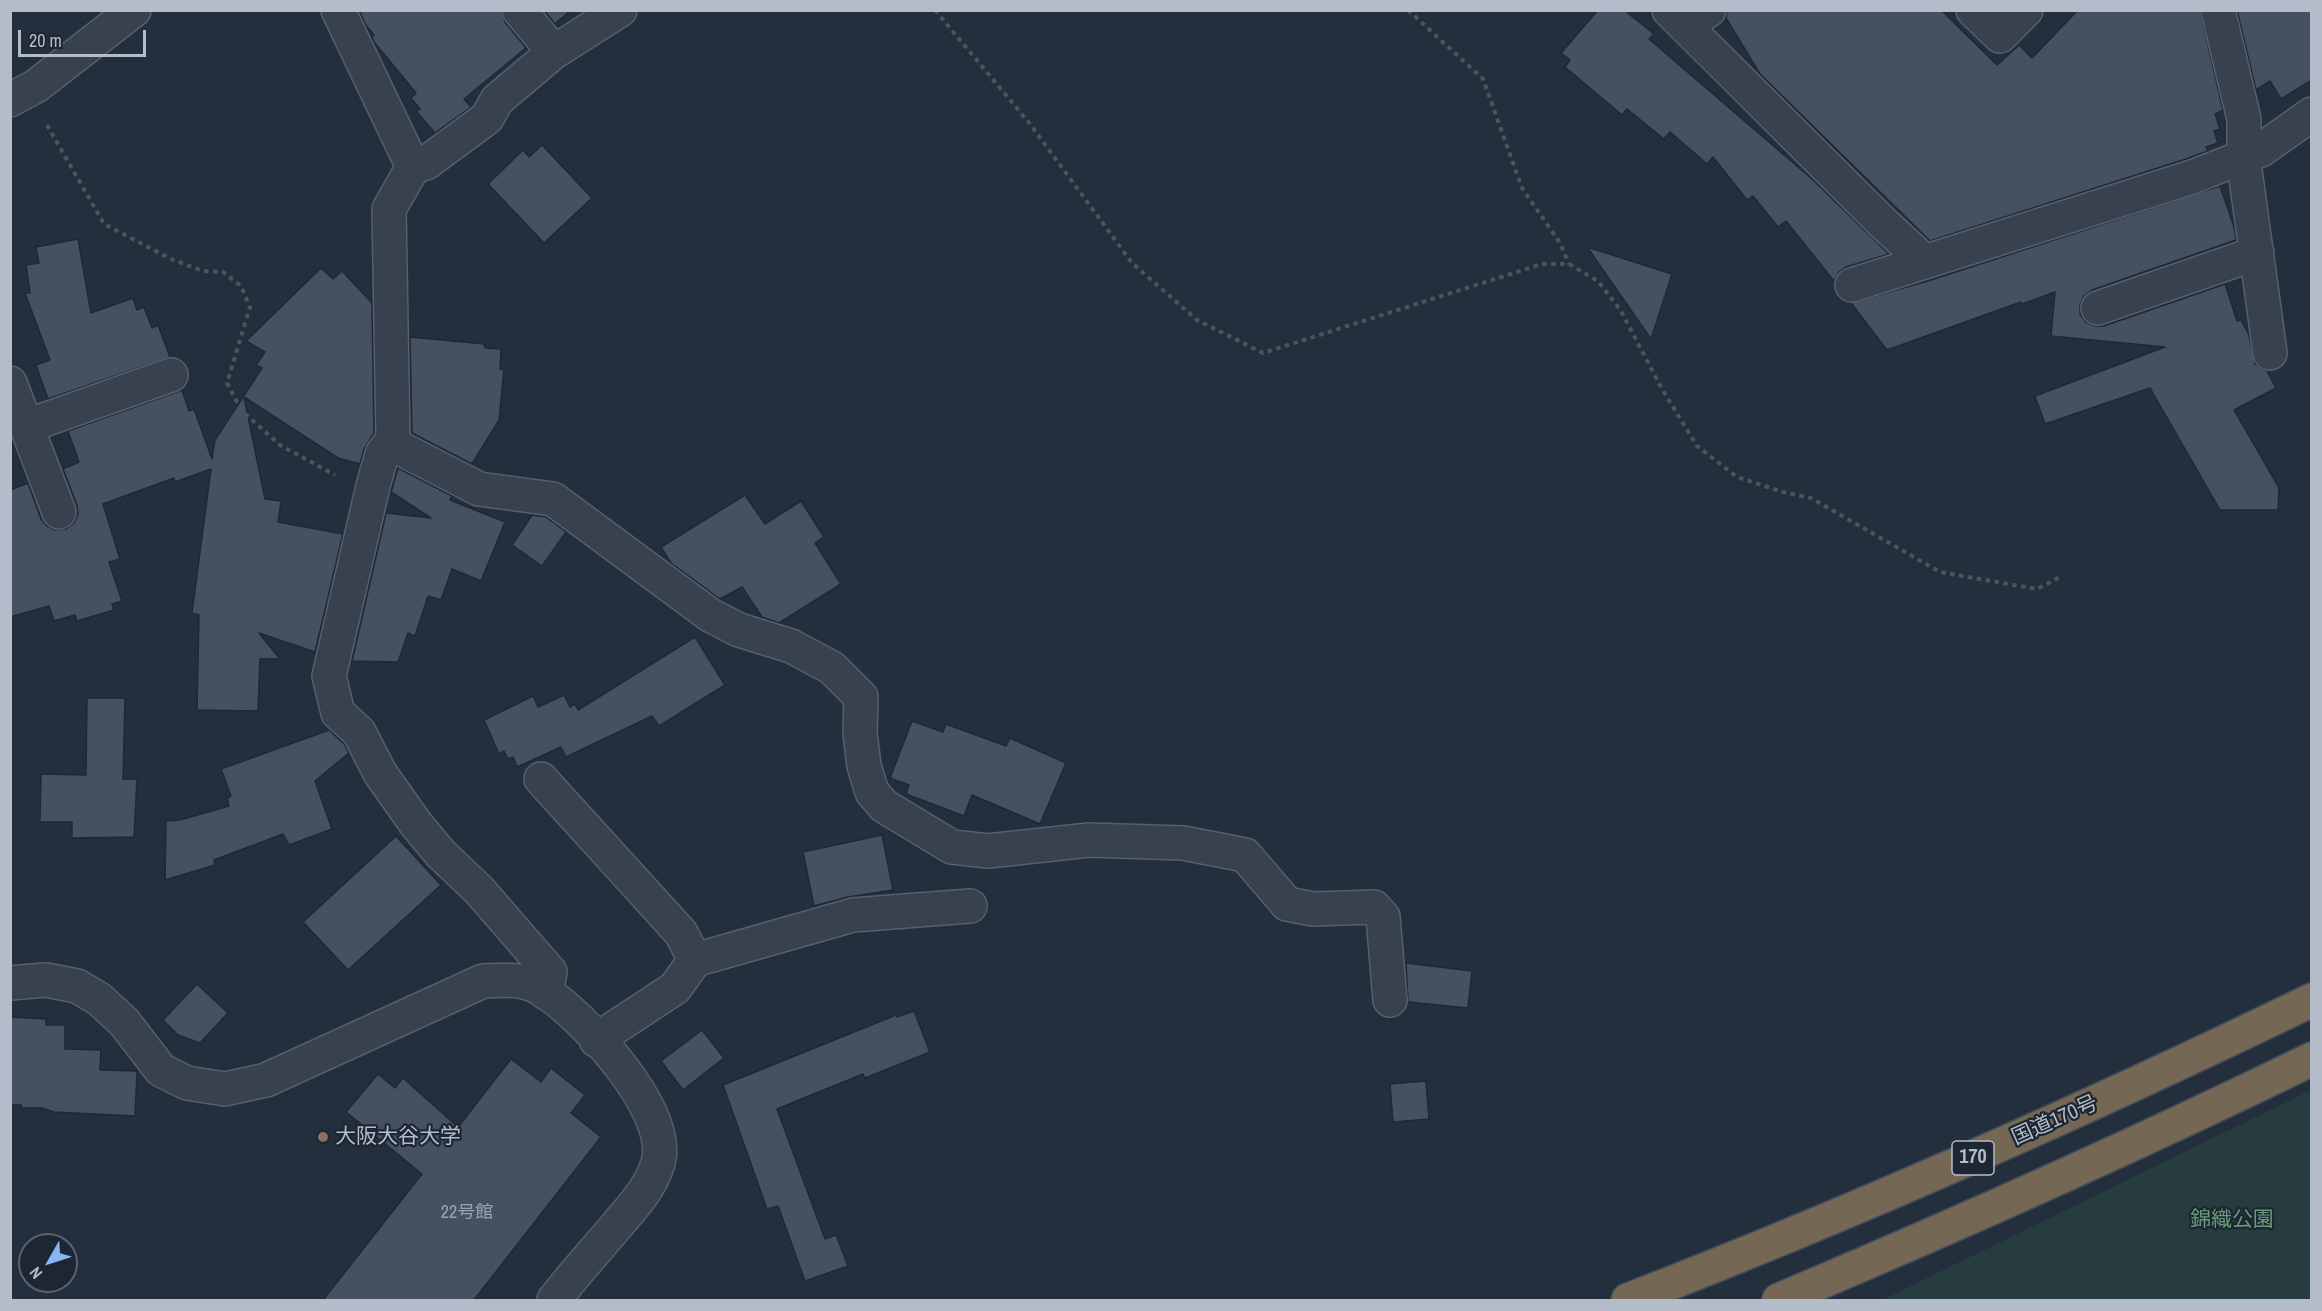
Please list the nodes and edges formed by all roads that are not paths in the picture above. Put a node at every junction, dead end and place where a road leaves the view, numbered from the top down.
1 (134, 10) edge
2 (338, 10) edge
3 (519, 10) edge
4 (620, 10) edge
5 (1973, 10) edge
6 (2026, 10) edge
7 (2218, 10) edge
8 (1688, 16) edge
9 (554, 52) junction
10 (19, 96) edge
11 (2312, 114) edge
12 (2244, 157) junction
13 (413, 167) junction
14 (2257, 253) junction
15 (1925, 262) junction
16 (1852, 285) dead end
17 (2098, 308) dead end
18 (2270, 353) dead end
19 (171, 375) dead end
20 (10, 383) edge
21 (27, 426) junction
22 (390, 443) junction
23 (59, 512) dead end
24 (541, 779) dead end
25 (970, 906) dead end
26 (695, 960) junction
27 (10, 983) edge
28 (546, 993) junction
29 (1390, 1000) dead end
30 (2312, 1000) edge
31 (596, 1040) junction
32 (2312, 1059) edge
33 (554, 1300) edge
34 (1628, 1300) edge
35 (1779, 1300) edge

1 - 10 street
2 - 13 street
3 - 9 street
4 - 9 street
5 - 6 street
7 - 12 street
8 - 15 street
9 - 13 street
11 - 12 street
12 - 14 street
12 - 15 street
13 - 22 street
14 - 17 street
14 - 18 street
15 - 16 street
19 - 21 street
20 - 21 street
21 - 23 street
22 - 28 street
22 - 29 street
24 - 26 street
25 - 26 street
26 - 31 street
27 - 28 street
28 - 31 street
30 - 34 highway, 国道170号 / 170
31 - 33 street
32 - 35 highway, 170

